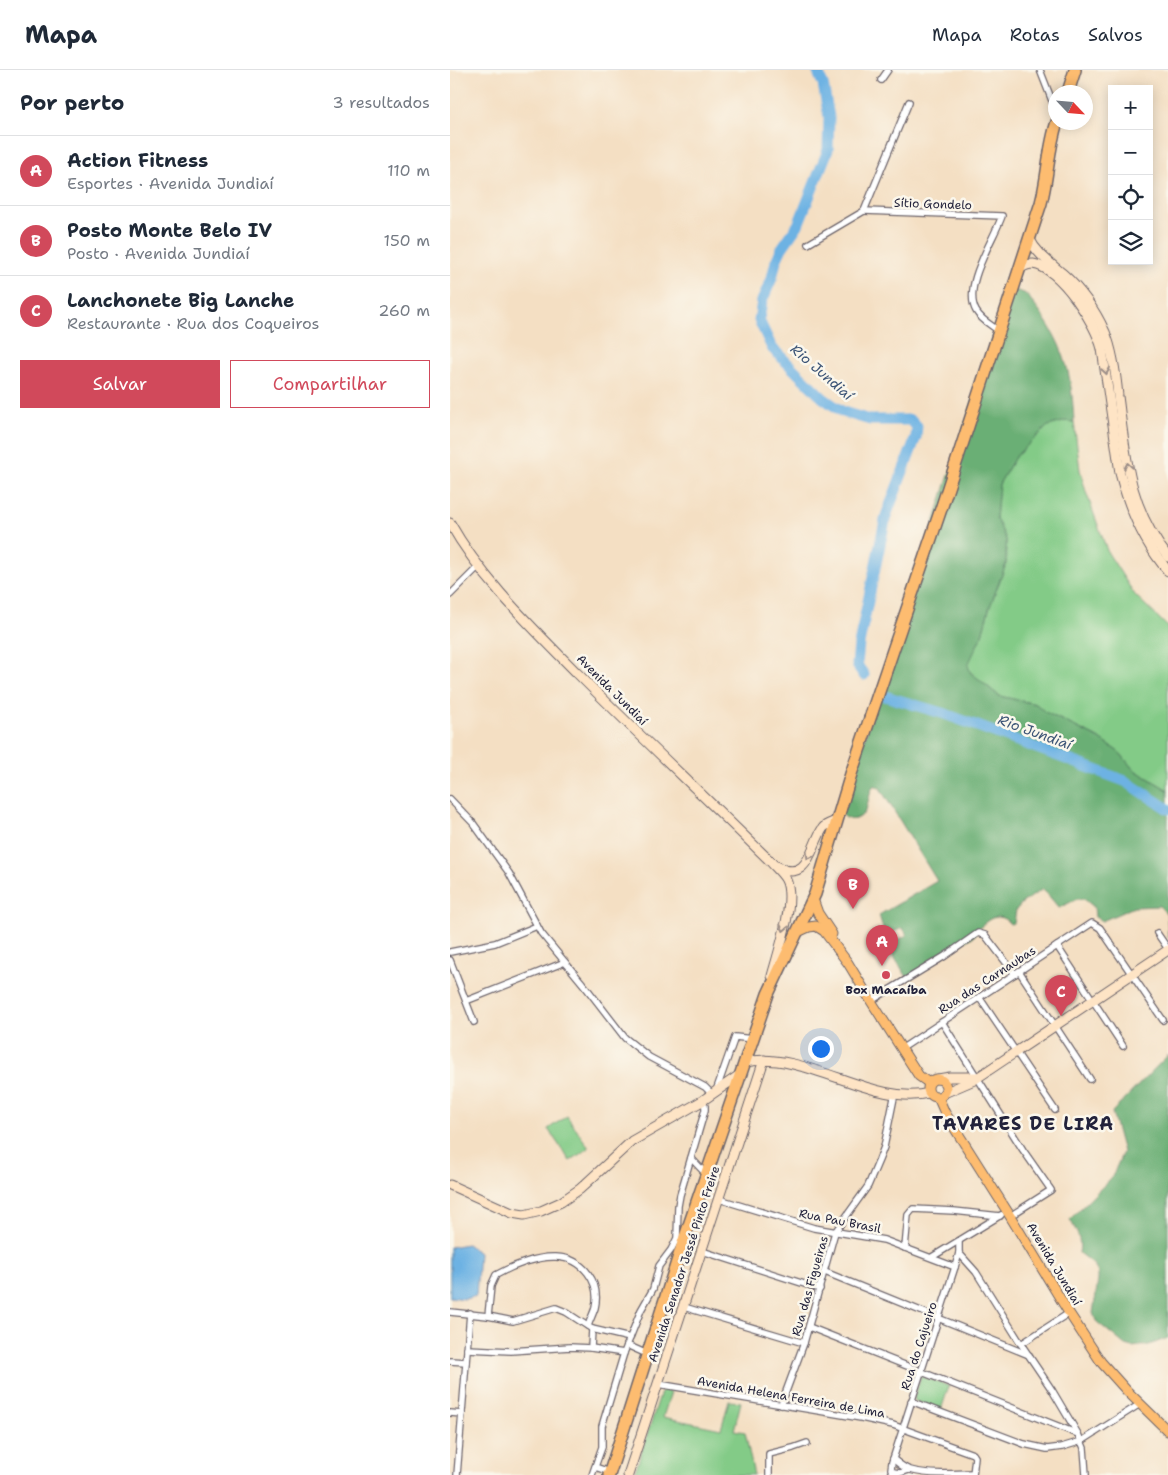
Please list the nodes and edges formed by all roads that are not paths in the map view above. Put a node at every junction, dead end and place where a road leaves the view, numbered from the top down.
1 (888, 70) edge
2 (1040, 70) edge
3 (1075, 70) edge
4 (881, 80) dead end
5 (1070, 85) edge
6 (1048, 90) edge
7 (910, 102) dead end
8 (1055, 130) edge
9 (864, 211) junction
10 (1029, 238) junction
11 (808, 244) dead end
12 (1045, 265) junction
13 (1019, 269) junction
14 (999, 331) junction
15 (450, 523) edge
16 (1168, 557) edge
17 (479, 566) junction
18 (1168, 571) edge
19 (450, 595) edge
20 (450, 799) edge
21 (836, 821) junction
22 (771, 862) junction
23 (813, 899) junction
24 (537, 926) junction
25 (798, 932) junction
26 (1158, 932) dead end
27 (1057, 946) junction
28 (1168, 949) edge
29 (840, 951) junction
30 (450, 952) edge
31 (450, 960) edge
32 (565, 962) junction
33 (1017, 973) junction
34 (1132, 975) junction
35 (768, 994) junction
36 (979, 997) junction
37 (1093, 1000) junction
38 (466, 1001) junction
39 (870, 1001) junction
40 (1163, 1020) dead end
41 (474, 1022) dead end
42 (942, 1022) junction
43 (1055, 1025) junction
44 (753, 1039) junction
45 (1123, 1046) dead end
46 (901, 1049) junction
47 (1016, 1051) junction
48 (764, 1060) junction
49 (745, 1062) junction
50 (741, 1074) junction
51 (978, 1078) junction
52 (938, 1079) junction
53 (1090, 1079) dead end
54 (929, 1088) junction
55 (714, 1092) junction
56 (895, 1093) junction
57 (941, 1095) junction
58 (702, 1101) junction
59 (1055, 1110) dead end
60 (691, 1158) junction
61 (706, 1174) junction
62 (450, 1185) edge
63 (719, 1199) junction
64 (1006, 1214) junction
65 (835, 1232) junction
66 (681, 1239) junction
67 (960, 1242) junction
68 (905, 1248) junction
69 (702, 1251) junction
70 (960, 1253) junction
71 (932, 1257) junction
72 (955, 1267) junction
73 (825, 1272) junction
74 (820, 1289) junction
75 (684, 1306) junction
76 (450, 1312) edge
77 (470, 1313) junction
78 (1069, 1313) junction
79 (488, 1316) junction
80 (938, 1319) junction
81 (809, 1327) junction
82 (590, 1328) junction
83 (630, 1338) junction
84 (804, 1343) junction
85 (1021, 1344) junction
86 (627, 1346) junction
87 (591, 1348) junction
88 (467, 1349) junction
89 (624, 1353) junction
90 (647, 1354) junction
91 (1030, 1356) junction
92 (450, 1361) edge
93 (466, 1362) junction
94 (921, 1372) junction
95 (658, 1384) junction
96 (912, 1401) junction
97 (1140, 1404) junction
98 (781, 1405) junction
99 (450, 1413) edge
100 (462, 1414) junction
101 (902, 1429) junction
102 (1168, 1431) edge
103 (1078, 1434) junction
104 (1082, 1441) junction
105 (807, 1443) dead end
106 (893, 1458) junction
107 (595, 1467) junction
108 (909, 1470) junction
109 (450, 1474) edge
110 (610, 1474) edge
111 (973, 1474) edge
112 (457, 1475) edge
113 (592, 1475) edge
114 (628, 1475) edge
115 (769, 1475) edge
116 (1086, 1475) edge

1 - 4 street
2 - 6 street
3 - 5 highway
7 - 9 street
8 - 10 highway
9 - 11 street
9 - 14 street, Sítio Gondelo
10 - 12 main road
10 - 13 highway
12 - 13 main road
16 -> 12 main road
12 -> 18 main road
13 - 14 highway
14 - 21 highway
15 - 17 main road, Avenida Jundiaí
17 - 19 street
17 - 22 main road, Avenida Jundiaí
20 - 24 street
21 -> 22 main road, Avenida Jundiaí
21 - 23 highway
22 -> 35 main road, Avenida Jundiaí
23 - 25 highway
23 - 29 main road
24 - 30 street
24 - 32 street
25 - 29 main road
25 - 35 highway
26 - 28 street
27 - 33 street, Rua das Carnaubas
27 - 34 street, Rua das Carnaubas
27 - 37 street
28 - 34 main road
29 - 39 main road
31 - 38 street
32 - 38 street
32 - 55 street
33 - 36 street, Rua das Carnaubas
33 - 39 street
33 - 43 street
34 - 37 main road
34 - 40 street
35 - 44 highway
36 - 42 street, Rua das Carnaubas
36 - 47 street
37 - 43 main road
37 - 45 street
38 - 41 street
39 - 46 main road
42 - 46 street, Rua das Carnaubas
42 - 51 street
43 - 47 main road
43 - 53 street
44 - 49 highway
44 - 55 street
46 - 54 main road
47 - 51 main road
47 - 59 street
48 - 49 main road
48 - 56 main road
48 - 63 main road, Avenida Senador Jessé Pinto Freire
49 - 50 highway
50 - 55 main road
50 - 61 highway
51 - 52 main road
51 - 57 main road
51 - 64 street
52 - 54 main road
52 - 57 main road
54 - 56 main road
54 - 57 main road
55 - 58 main road
56 - 65 street, Rua das Figueiras
57 - 64 main road, Avenida Jundiaí
58 - 60 street
58 - 62 main road
60 - 61 street
60 - 66 street
61 - 66 highway
63 - 65 street, Rua Pau Brasil
63 - 69 main road, Avenida Senador Jessé Pinto Freire
64 - 67 street
64 - 68 street
64 - 78 main road, Avenida Jundiaí
65 - 68 street, Rua Pau Brasil
65 - 73 street, Rua das Figueiras
66 - 83 street
66 - 90 highway
67 - 70 street, Rua do Cajueiro
67 - 71 street
68 - 71 street, Rua Pau Brasil
69 - 74 street
69 - 75 main road, Avenida Senador Jessé Pinto Freire
70 - 72 street, Rua do Cajueiro
70 - 85 street
71 - 72 street, Rua Pau Brasil
72 - 80 street, Rua do Cajueiro
73 - 74 street, Rua das Figueiras
73 - 80 street
74 - 81 street, Rua das Figueiras
75 - 84 street
75 - 95 main road, Avenida Senador Jessé Pinto Freire
76 - 77 street
77 - 79 street
77 - 88 street
78 - 85 street
78 - 97 main road, Avenida Jundiaí
79 - 82 street
79 - 82 street
80 - 91 street
80 - 94 street, Rua do Cajueiro
81 - 84 street, Rua das Figueiras
81 - 94 street
82 - 83 street
82 - 87 street
83 - 86 street
84 - 98 street, Rua das Figueiras
85 - 91 street
86 - 89 street
86 - 90 street
87 - 88 street
87 - 89 street
88 - 93 street
89 - 107 street
90 - 110 highway
91 - 103 street
92 - 93 street
93 - 100 street
94 - 96 street, Rua do Cajueiro
94 - 103 street
95 - 98 street, Avenida Helena Ferreira de Lima
95 - 114 main road, Avenida Senador Jessé Pinto Freire
96 - 101 street, Rua do Cajueiro
96 - 104 street
97 - 102 main road, Avenida Jundiaí
97 - 104 street
98 - 101 street, Avenida Helena Ferreira de Lima
99 - 100 street
100 - 112 street
101 - 106 street, Rua do Cajueiro
101 - 111 street, Avenida Helena Ferreira de Lima
103 - 104 street
104 - 116 street
105 - 115 street
106 - 108 street
106 - 108 street, Rua do Cajueiro
107 - 110 street
107 - 113 street
108 - 111 street
109 - 112 street

